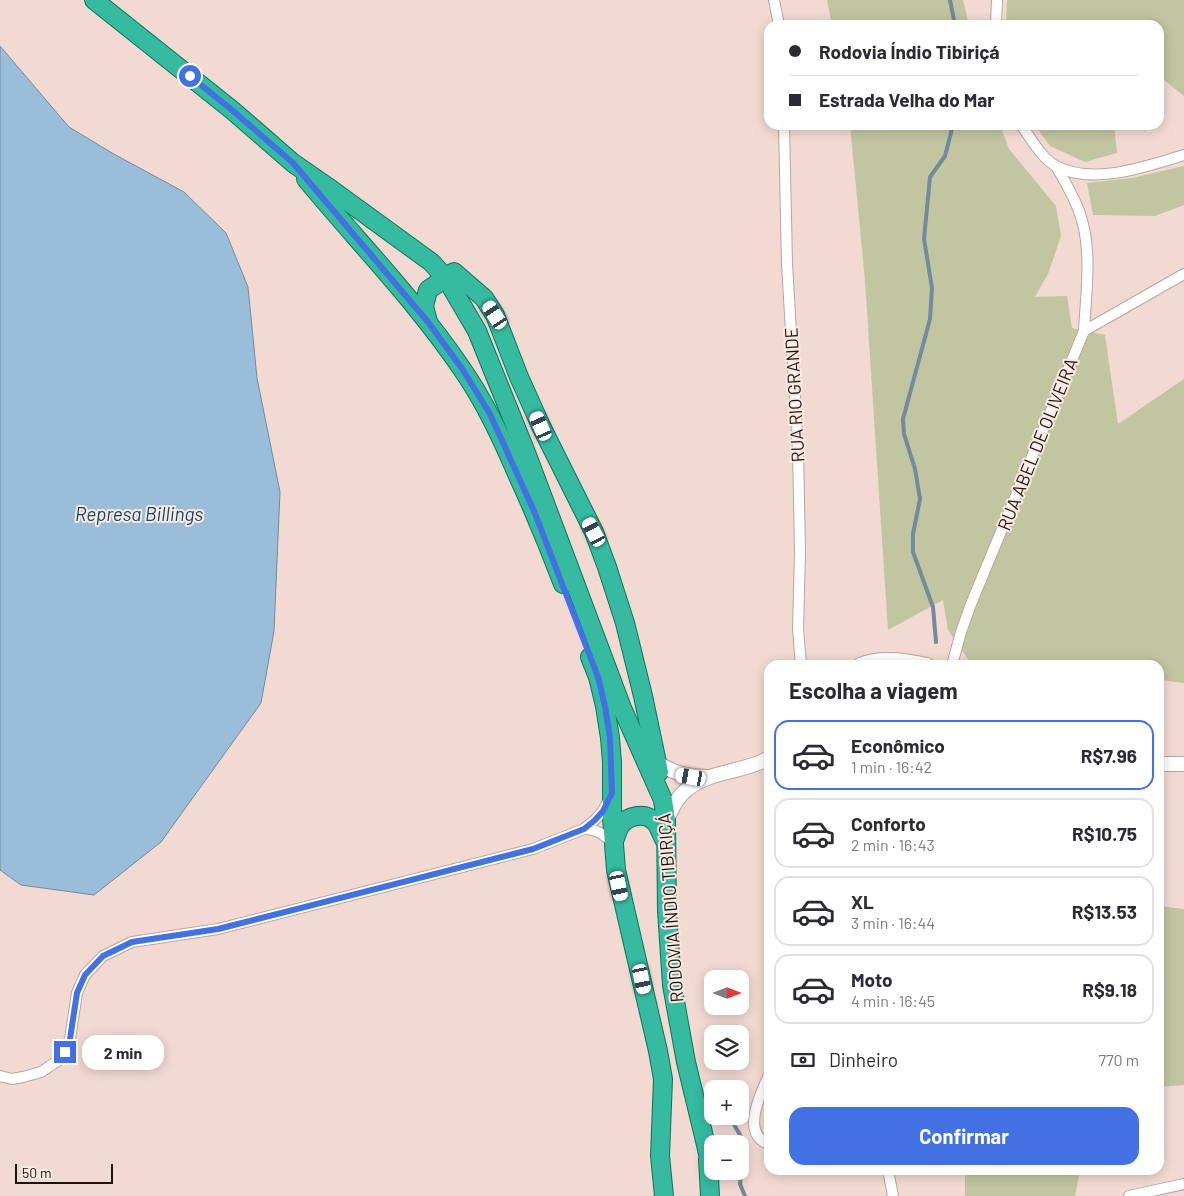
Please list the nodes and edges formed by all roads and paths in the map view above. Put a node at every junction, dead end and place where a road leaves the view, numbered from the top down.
1 (94, 0) edge
2 (774, 0) edge
3 (997, 0) edge
4 (778, 20) edge
5 (996, 20) edge
6 (784, 130) edge
7 (1025, 130) edge
8 (1184, 155) edge
9 (293, 163) junction
10 (1056, 166) junction
11 (1184, 274) edge
12 (446, 278) junction
13 (428, 322) junction
14 (1084, 331) junction
15 (801, 660) edge
16 (953, 660) edge
17 (764, 761) edge
18 (657, 762) junction
19 (1164, 764) edge
20 (1184, 764) edge
21 (708, 777) junction
22 (612, 793) junction
23 (663, 800) junction
24 (666, 821) junction
25 (584, 829) junction
26 (613, 842) junction
27 (666, 844) junction
28 (0, 1076) edge
29 (764, 1086) edge
30 (704, 1136) edge
31 (764, 1143) edge
32 (889, 1175) edge
33 (709, 1180) edge
34 (715, 1180) edge
35 (1184, 1184) edge
36 (664, 1195) edge
37 (710, 1196) edge
38 (718, 1196) edge
39 (893, 1196) edge
40 (1128, 1196) edge

1 - 9 highway, RODOVIA ÍNDIO TIBIRIÇÁ
2 - 4 street
3 - 5 street
6 - 15 street, RUA RIO GRANDE
7 - 10 street
8 - 10 street
9 - 12 highway, RODOVIA ÍNDIO TIBIRIÇÁ
9 - 13 highway, RODOVIA ÍNDIO TIBIRIÇÁ
10 - 14 street
11 - 14 street
12 - 13 highway
12 - 18 highway
12 - 23 highway, RODOVIA ÍNDIO TIBIRIÇÁ
13 - 22 highway, RODOVIA ÍNDIO TIBIRIÇÁ
14 - 16 street, RUA ABEL DE OLIVEIRA
17 - 21 street
18 - 21 street
18 - 23 highway
19 - 20 street
21 - 24 street
22 - 25 street
22 - 26 highway, RODOVIA ÍNDIO TIBIRIÇÁ
23 - 24 highway, RODOVIA ÍNDIO TIBIRIÇÁ
24 - 27 highway, RODOVIA ÍNDIO TIBIRIÇÁ
25 - 26 street
25 - 28 street
26 - 27 highway
26 - 36 highway, RODOVIA ÍNDIO TIBIRIÇÁ
27 - 30 highway, RODOVIA ÍNDIO TIBIRIÇÁ
29 - 31 street
32 - 39 street
33 - 37 highway
34 - 38 highway, RODOVIA ÍNDIO TIBIRIÇÁ
35 - 40 street

